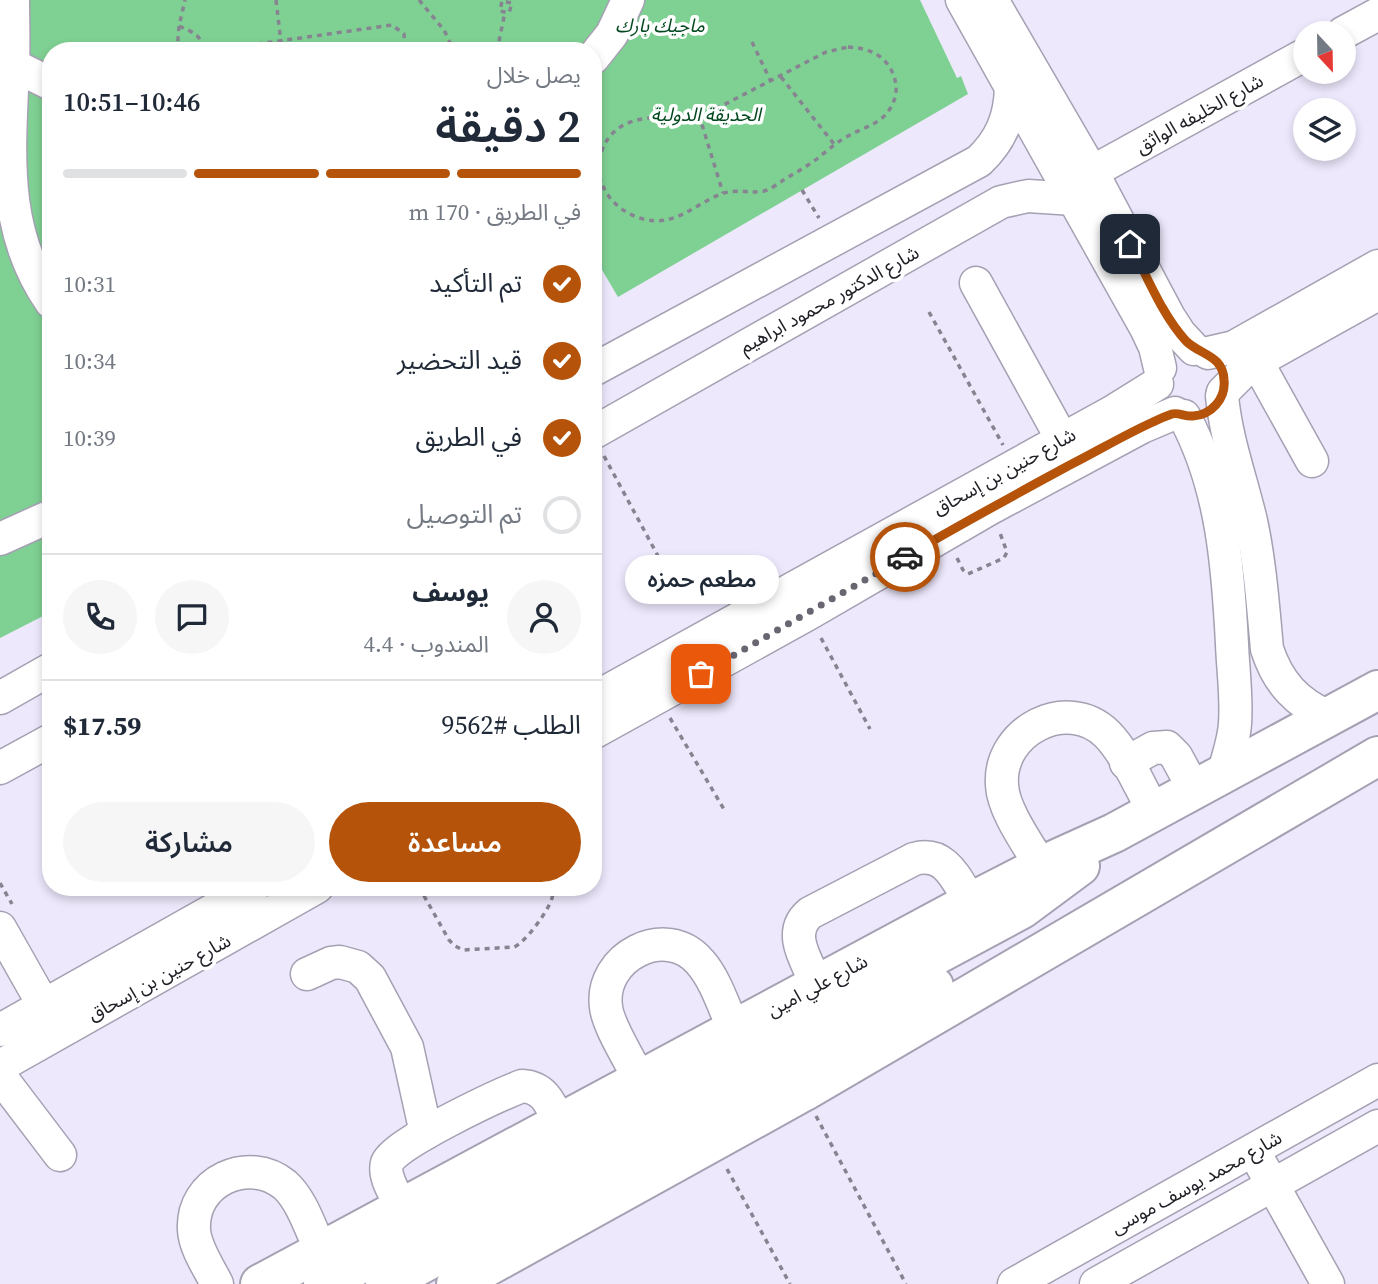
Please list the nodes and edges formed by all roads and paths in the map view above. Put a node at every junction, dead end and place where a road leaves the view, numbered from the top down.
1 (13, 0) edge
2 (185, 0) edge
3 (276, 0) edge
4 (419, 0) edge
5 (628, 0) edge
6 (962, 0) edge
7 (992, 0) edge
8 (506, 1) edge
9 (1378, 14) edge
10 (179, 26) junction
11 (1356, 26) edge
12 (280, 41) junction
13 (178, 42) edge
14 (201, 42) edge
15 (273, 42) edge
16 (404, 42) edge
17 (450, 42) edge
18 (500, 42) edge
19 (752, 42) dead end
20 (602, 47) edge
21 (1293, 61) edge
22 (13, 65) junction
23 (780, 76) junction
24 (42, 80) edge
25 (771, 82) junction
26 (1011, 88) junction
27 (699, 115) junction
28 (834, 144) junction
29 (602, 152) edge
30 (979, 161) junction
31 (1092, 172) junction
32 (602, 183) edge
33 (802, 190) dead end
34 (723, 193) junction
35 (1074, 199) junction
36 (1001, 202) junction
37 (832, 241) junction
38 (1378, 266) edge
39 (976, 283) dead end
40 (42, 288) edge
41 (1378, 294) edge
42 (929, 312) dead end
43 (1201, 351) junction
44 (1256, 362) junction
45 (602, 365) edge
46 (1158, 376) junction
47 (1222, 394) junction
48 (1179, 414) junction
49 (602, 436) edge
50 (1062, 439) junction
51 (602, 451) edge
52 (1312, 461) dead end
53 (1014, 466) junction
54 (989, 509) junction
55 (42, 520) edge
56 (946, 533) junction
57 (0, 539) edge
58 (659, 556) dead end
59 (808, 614) junction
60 (1275, 669) junction
61 (42, 674) edge
62 (1234, 688) junction
63 (1378, 691) edge
64 (602, 694) edge
65 (0, 698) edge
66 (658, 698) junction
67 (1329, 717) junction
68 (602, 728) edge
69 (870, 729) dead end
70 (42, 745) edge
71 (1378, 756) edge
72 (1126, 763) junction
73 (0, 768) edge
74 (1209, 783) junction
75 (725, 811) dead end
76 (1154, 812) junction
77 (1114, 833) junction
78 (1221, 848) junction
79 (1041, 866) junction
80 (238, 896) edge
81 (301, 896) edge
82 (424, 896) edge
83 (553, 896) edge
84 (971, 902) junction
85 (0, 928) edge
86 (307, 974) dead end
87 (817, 985) junction
88 (43, 1004) junction
89 (734, 1029) junction
90 (0, 1030) edge
91 (0, 1066) edge
92 (0, 1076) edge
93 (640, 1080) junction
94 (1378, 1080) edge
95 (803, 1092) junction
96 (560, 1124) junction
97 (1378, 1126) edge
98 (426, 1133) junction
99 (712, 1142) junction
100 (1253, 1150) junction
101 (60, 1155) dead end
102 (1273, 1185) junction
103 (402, 1208) junction
104 (483, 1214) junction
105 (322, 1267) edge
106 (217, 1284) edge
107 (260, 1284) edge
108 (385, 1284) edge
109 (456, 1284) edge
110 (790, 1284) edge
111 (906, 1284) edge
112 (1014, 1284) edge
113 (1096, 1284) edge
114 (1328, 1284) edge

1 - 22 street
2 - 10 path
3 - 12 path
4 - 17 path
5 - 20 street
6 - 26 street
7 - 31 street
8 - 18 path
9 - 11 street
10 - 13 path
10 - 14 path
12 - 15 path
12 - 16 path
19 - 25 path
21 - 31 street, شارع الخليفه الواثق
22 - 24 street
22 - 40 street
23 - 25 path
23 - 28 path
23 - 28 path
25 - 27 path
26 - 30 street
26 - 35 street
27 - 29 path
27 - 34 path
28 - 34 path
30 - 36 street
30 - 37 street
31 - 43 street
32 - 34 path
33 - 37 path
35 - 36 street, شارع الدكتور محمود ابراهيم
35 - 46 street
36 - 49 street, شارع الدكتور محمود ابراهيم
37 - 45 street
38 - 43 street
39 - 50 street
41 - 44 street
42 - 53 path
43 - 46 street
43 - 47 street
44 - 47 street
44 - 52 street
46 - 48 street
46 - 50 street, شارع حنين بن إسحاق
47 - 48 street
47 - 60 street
48 - 54 street, شارع حنين بن إسحاق
48 - 62 street
50 - 53 street, شارع حنين بن إسحاق
51 - 58 path
53 - 64 street, شارع حنين بن إسحاق
54 - 56 street, شارع حنين بن إسحاق
54 - 56 path
55 - 57 street
56 - 59 street, شارع حنين بن إسحاق
59 - 66 street, شارع حنين بن إسحاق
59 - 69 path
60 - 62 street
60 - 67 street
61 - 65 street
62 - 74 street
63 - 67 main road, شارع علي امين
66 - 68 street, شارع حنين بن إسحاق
66 - 75 path
67 - 74 main road, شارع علي امين
70 - 73 street
71 - 78 main road
72 - 74 street
72 - 76 street
72 - 79 street
74 - 76 main road, شارع علي امين
76 - 77 main road, شارع علي امين
77 - 79 main road, شارع علي امين
77 - 104 main road
78 - 95 main road
78 - 104 main road
79 - 84 main road, شارع علي امين
80 - 88 street, شارع حنين بن إسحاق
81 - 91 street, شارع حنين بن إسحاق
82 - 83 path
84 - 87 main road, شارع علي امين
84 - 87 street
85 - 88 street
86 - 98 street
87 - 89 main road, شارع علي امين
88 - 90 street, شارع حنين بن إسحاق
89 - 93 main road, شارع علي امين
89 - 93 street
92 - 101 street
93 - 96 main road, شارع علي امين
94 - 100 street, شارع محمد يوسف موسى
95 - 99 main road
95 - 111 path
96 - 98 street
96 - 103 main road, شارع علي امين
97 - 102 street, شارع محمد يوسف موسى
98 - 103 street
99 - 109 main road
99 - 110 path
100 - 102 street
100 - 112 street, شارع محمد يوسف موسى
102 - 113 street, شارع محمد يوسف موسى
102 - 114 street
103 - 105 main road, شارع علي امين
104 - 105 main road
104 - 108 main road
105 - 106 street
105 - 107 main road, شارع علي امين

